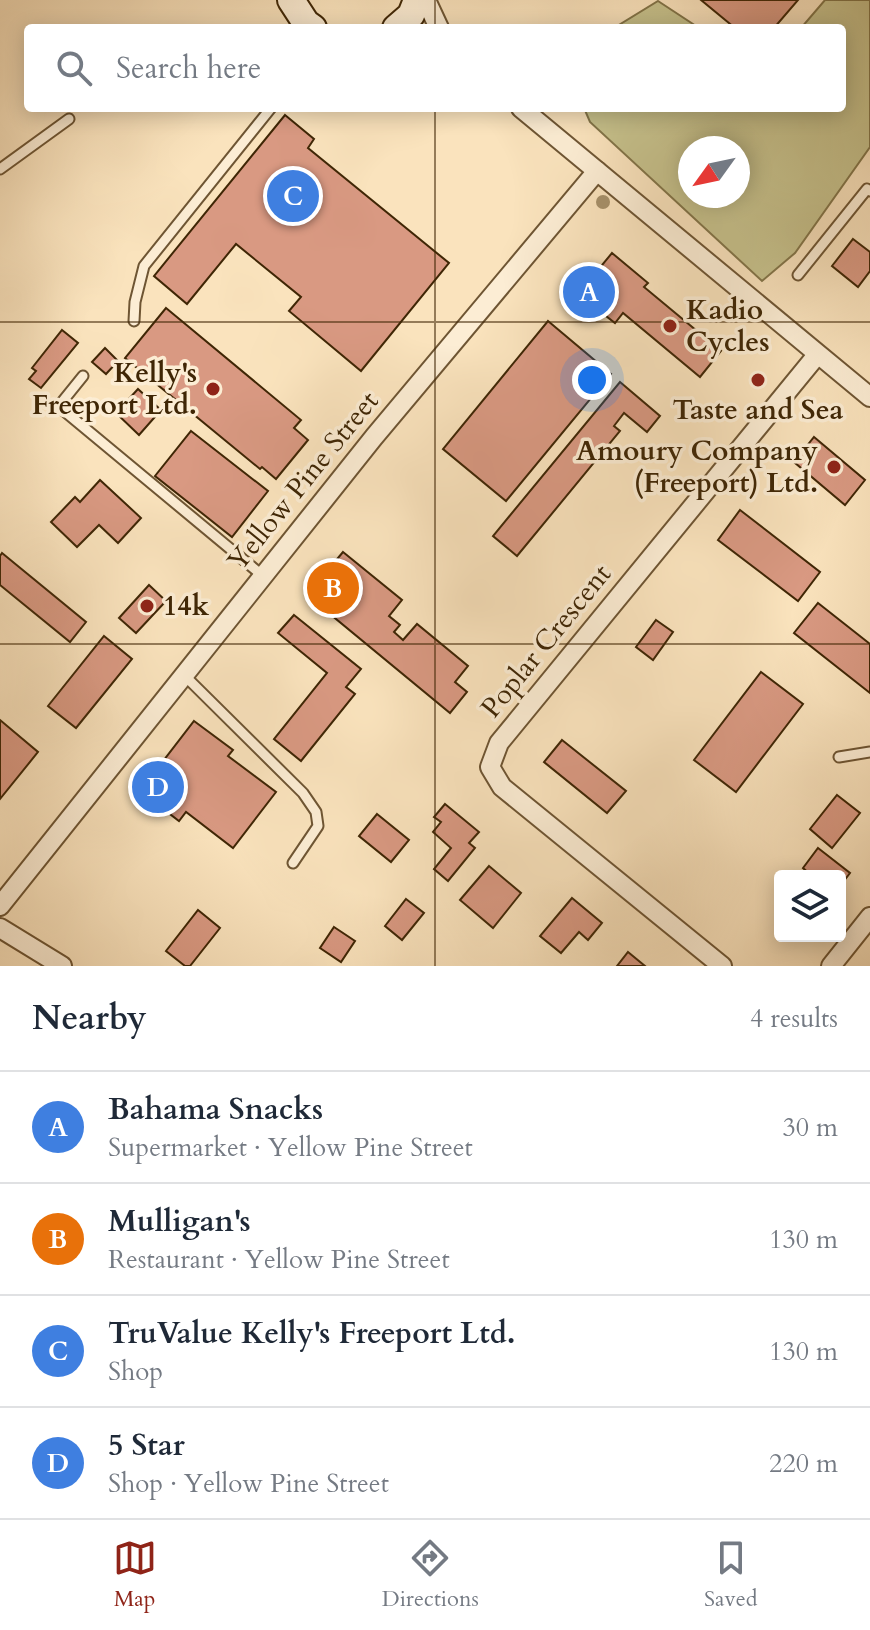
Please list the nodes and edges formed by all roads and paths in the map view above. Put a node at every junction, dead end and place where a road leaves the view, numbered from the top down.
1 (291, 0) edge
2 (417, 0) edge
3 (426, 0) edge
4 (307, 24) edge
5 (401, 24) edge
6 (437, 24) edge
7 (268, 112) edge
8 (526, 112) edge
9 (69, 119) dead end
10 (0, 169) edge
11 (597, 171) junction
12 (870, 191) edge
13 (798, 275) dead end
14 (134, 321) dead end
15 (817, 355) junction
16 (83, 376) dead end
17 (870, 397) edge
18 (263, 576) junction
19 (184, 675) junction
20 (870, 752) edge
21 (839, 757) dead end
22 (293, 863) dead end
23 (0, 906) edge
24 (870, 917) edge
25 (0, 928) edge
26 (62, 966) edge
27 (722, 966) edge
28 (831, 966) edge

1 - 4 main road
2 - 5 main road
3 - 6 street
7 - 14 lane
8 - 11 street
9 - 10 lane
11 - 15 street
11 - 18 street, Yellow Pine Street
12 - 13 lane
15 - 17 street
15 - 27 street, Poplar Crescent
16 - 18 lane
18 - 19 street, Yellow Pine Street
19 - 22 lane
19 - 23 street, Yellow Pine Street
20 - 21 lane
24 - 28 street
25 - 26 street

